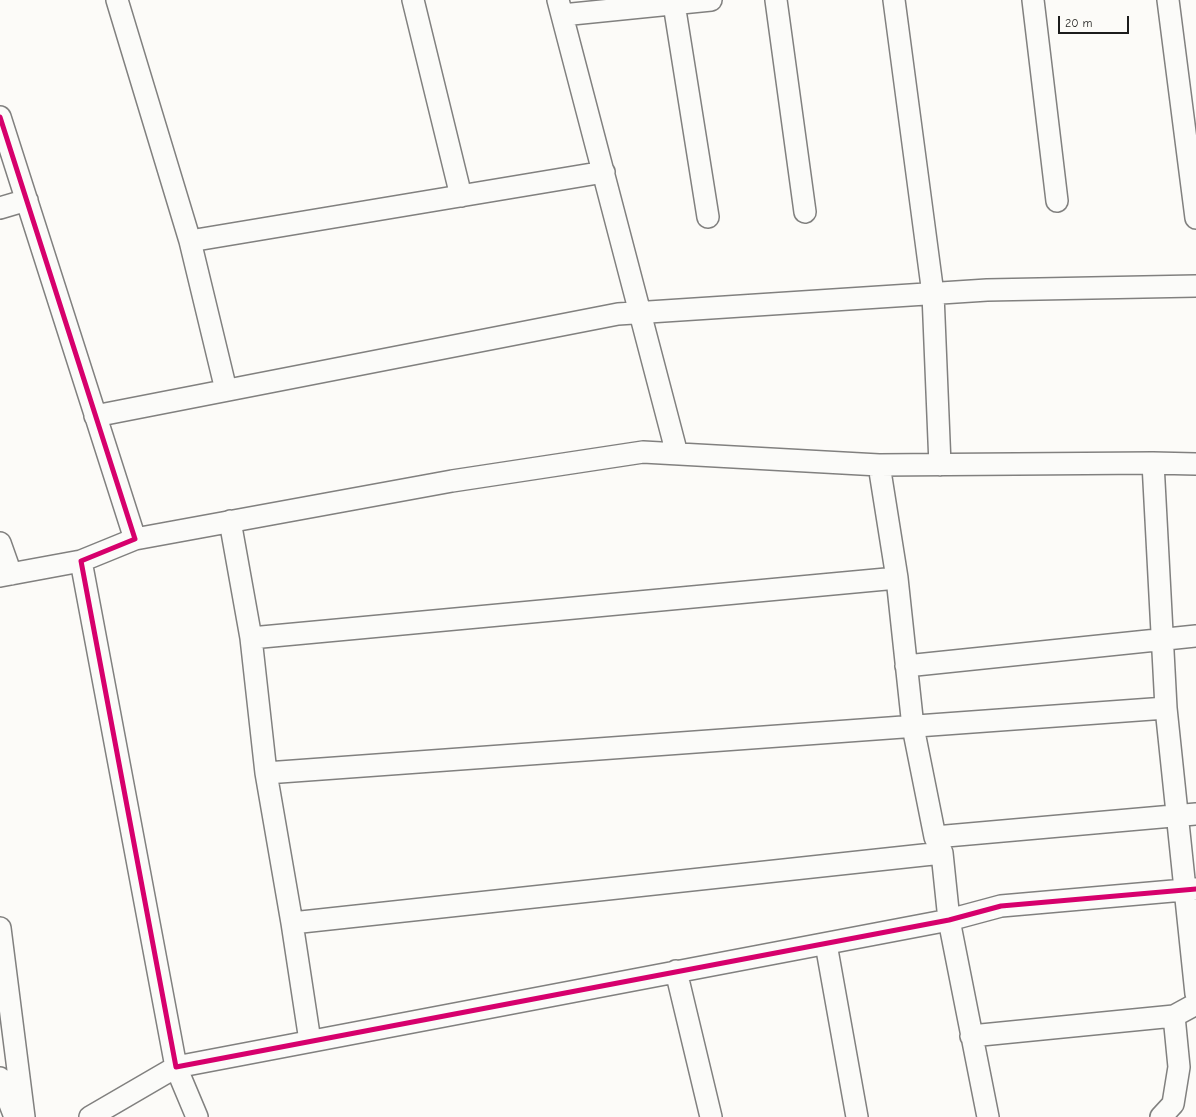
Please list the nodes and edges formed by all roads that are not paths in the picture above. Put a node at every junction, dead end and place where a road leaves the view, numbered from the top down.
1 (117, 0) edge
2 (414, 0) edge
3 (711, 0) edge
4 (776, 0) edge
5 (894, 0) edge
6 (1033, 0) edge
7 (1168, 0) edge
8 (674, 4) junction
9 (560, 8) edge
10 (0, 117) edge
11 (604, 172) junction
12 (461, 196) junction
13 (27, 200) junction
14 (1057, 201) dead end
15 (0, 208) edge
16 (805, 212) dead end
17 (708, 218) dead end
18 (1196, 218) edge
19 (190, 241) junction
20 (1196, 286) edge
21 (933, 294) junction
22 (640, 313) junction
23 (226, 390) junction
24 (95, 416) junction
25 (678, 454) junction
26 (1153, 463) junction
27 (1196, 464) edge
28 (878, 465) junction
29 (940, 465) junction
30 (230, 521) junction
31 (135, 539) junction
32 (0, 543) edge
33 (81, 561) junction
34 (6, 575) edge
35 (897, 578) junction
36 (1196, 636) edge
37 (251, 638) junction
38 (1163, 638) junction
39 (906, 666) junction
40 (1166, 708) junction
41 (913, 727) junction
42 (266, 773) junction
43 (1187, 814) edge
44 (938, 845) junction
45 (1190, 889) edge
46 (949, 920) junction
47 (292, 923) junction
48 (0, 928) edge
49 (826, 944) junction
50 (676, 971) junction
51 (1196, 994) edge
52 (1196, 1004) edge
53 (1174, 1016) junction
54 (971, 1036) junction
55 (310, 1041) junction
56 (176, 1067) junction
57 (0, 1078) edge
58 (15, 1117) edge
59 (24, 1117) edge
60 (90, 1117) edge
61 (197, 1117) edge
62 (711, 1117) edge
63 (857, 1117) edge
64 (988, 1117) edge
65 (1161, 1117) edge

1 - 19 street
2 - 12 street
3 - 8 street
4 - 16 street
5 - 21 street
6 - 14 street
7 - 18 street
8 - 9 street
8 - 17 street
9 - 11 street
10 - 13 street
11 - 12 street
11 - 22 street
12 - 19 street
13 - 15 street
13 - 24 street
19 - 23 street
20 - 21 street
21 - 22 street
21 - 29 street
22 - 23 street
22 - 25 street
23 - 24 street
24 - 31 street
25 - 28 street
25 - 30 street
26 - 27 street
26 - 29 street
26 - 38 street
28 - 29 street
28 - 35 street
30 - 31 street
30 - 37 street
31 - 33 street
32 - 34 street
33 - 34 street
33 - 56 street
35 - 37 street
35 - 39 street
36 - 38 street
37 - 42 street
38 - 39 street
38 - 40 street
39 - 41 street
40 - 41 street
40 - 43 street
41 - 42 street
41 - 44 street
42 - 47 street
43 - 44 street
43 - 45 street
44 - 46 street
44 - 47 street
45 - 46 street
45 - 51 street
46 - 49 street
46 - 54 street
47 - 55 street
48 - 59 street
49 - 50 street
49 - 63 street
50 - 55 street
50 - 62 street
52 - 53 street
53 - 54 street
53 - 65 street
54 - 64 street
55 - 56 street
56 - 60 street
56 - 61 street
57 - 58 street

